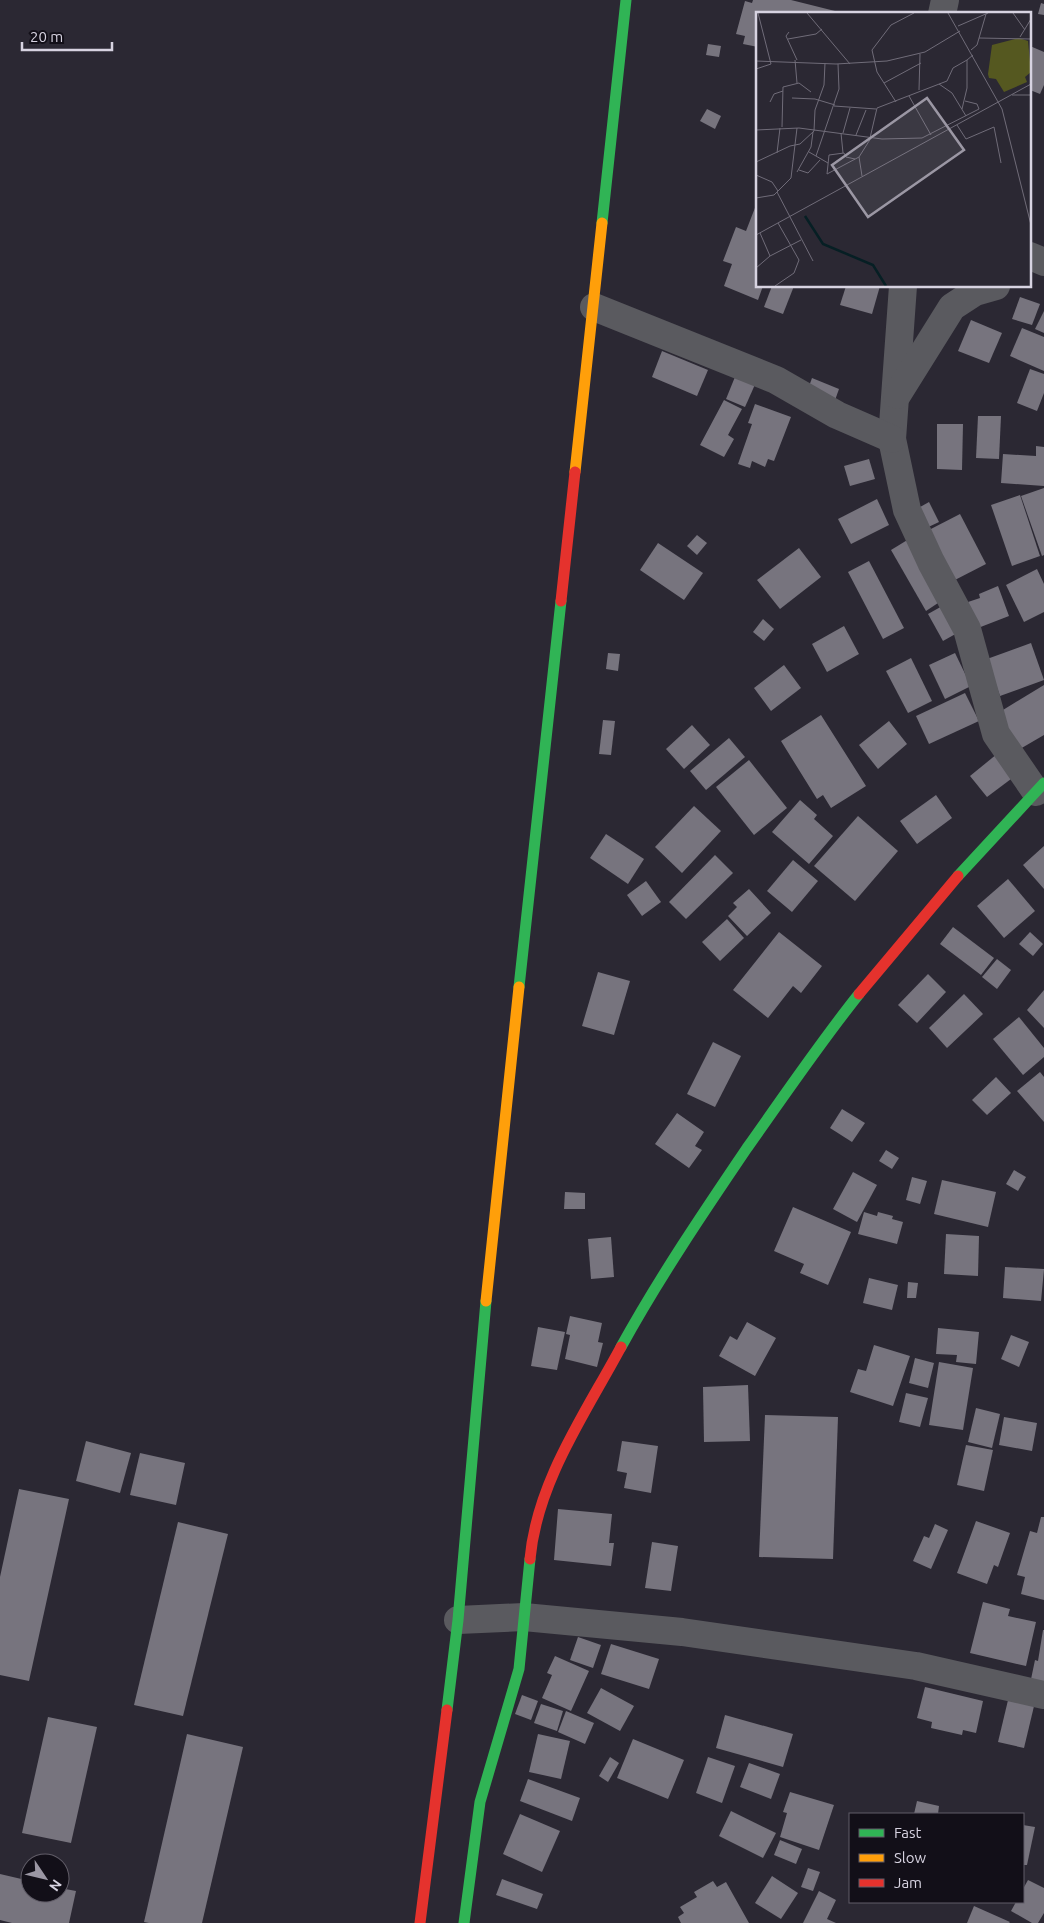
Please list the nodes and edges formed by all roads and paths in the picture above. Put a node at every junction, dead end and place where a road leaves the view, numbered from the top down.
1 (626, 0) edge
2 (1032, 257) edge
3 (1044, 262) edge
4 (903, 288) edge
5 (989, 288) edge
6 (594, 307) junction
7 (895, 399) junction
8 (892, 439) junction
9 (1040, 788) edge
10 (524, 1617) junction
11 (458, 1620) junction
12 (1044, 1695) edge
13 (420, 1923) edge
14 (464, 1923) edge

1 - 6 main road
2 - 3 street
4 - 7 street
5 - 7 street
6 - 8 street
6 - 11 main road
7 - 8 street
8 - 9 street
9 - 10 main road
10 - 11 street
10 - 12 street
10 - 14 main road
11 - 13 main road

